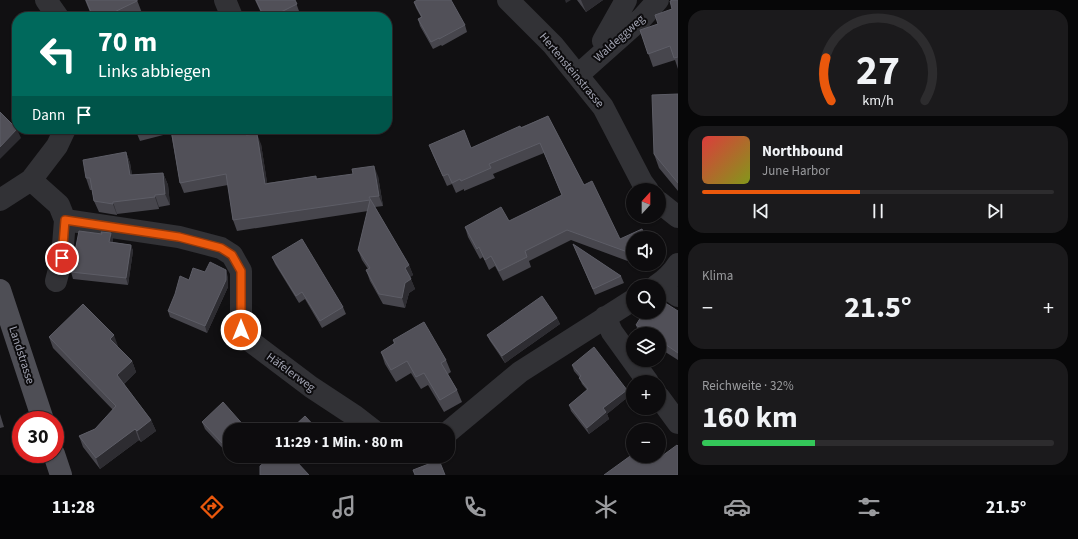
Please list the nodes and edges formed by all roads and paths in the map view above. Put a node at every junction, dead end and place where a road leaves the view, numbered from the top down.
1 (46, 0) edge
2 (225, 0) edge
3 (508, 0) edge
4 (626, 0) edge
5 (658, 0) edge
6 (54, 12) edge
7 (230, 12) edge
8 (608, 48) junction
9 (578, 75) junction
10 (63, 134) edge
11 (31, 180) junction
12 (643, 183) edge
13 (0, 200) edge
14 (666, 208) edge
15 (678, 218) edge
16 (65, 220) junction
17 (678, 264) edge
18 (56, 281) dead end
19 (666, 288) edge
20 (0, 290) edge
21 (626, 304) edge
22 (605, 317) junction
23 (643, 375) edge
24 (666, 407) edge
25 (40, 411) edge
26 (364, 423) edge
27 (678, 423) edge
28 (455, 426) edge
29 (57, 463) edge
30 (61, 475) edge

1 - 6 street
2 - 7 street
3 - 9 street, Hertensteinstrasse
4 - 8 street
5 - 8 street, Waldeggweg
8 - 9 street, Waldeggweg
9 - 12 street, Hertensteinstrasse
10 - 11 street
11 - 13 street
11 - 16 street
14 - 15 street
16 - 18 street
16 - 26 street, Häfelerweg
17 - 19 street
20 - 25 main road, Landstrasse
21 - 22 street
22 - 23 street
22 - 28 street
24 - 27 street
29 - 30 main road

